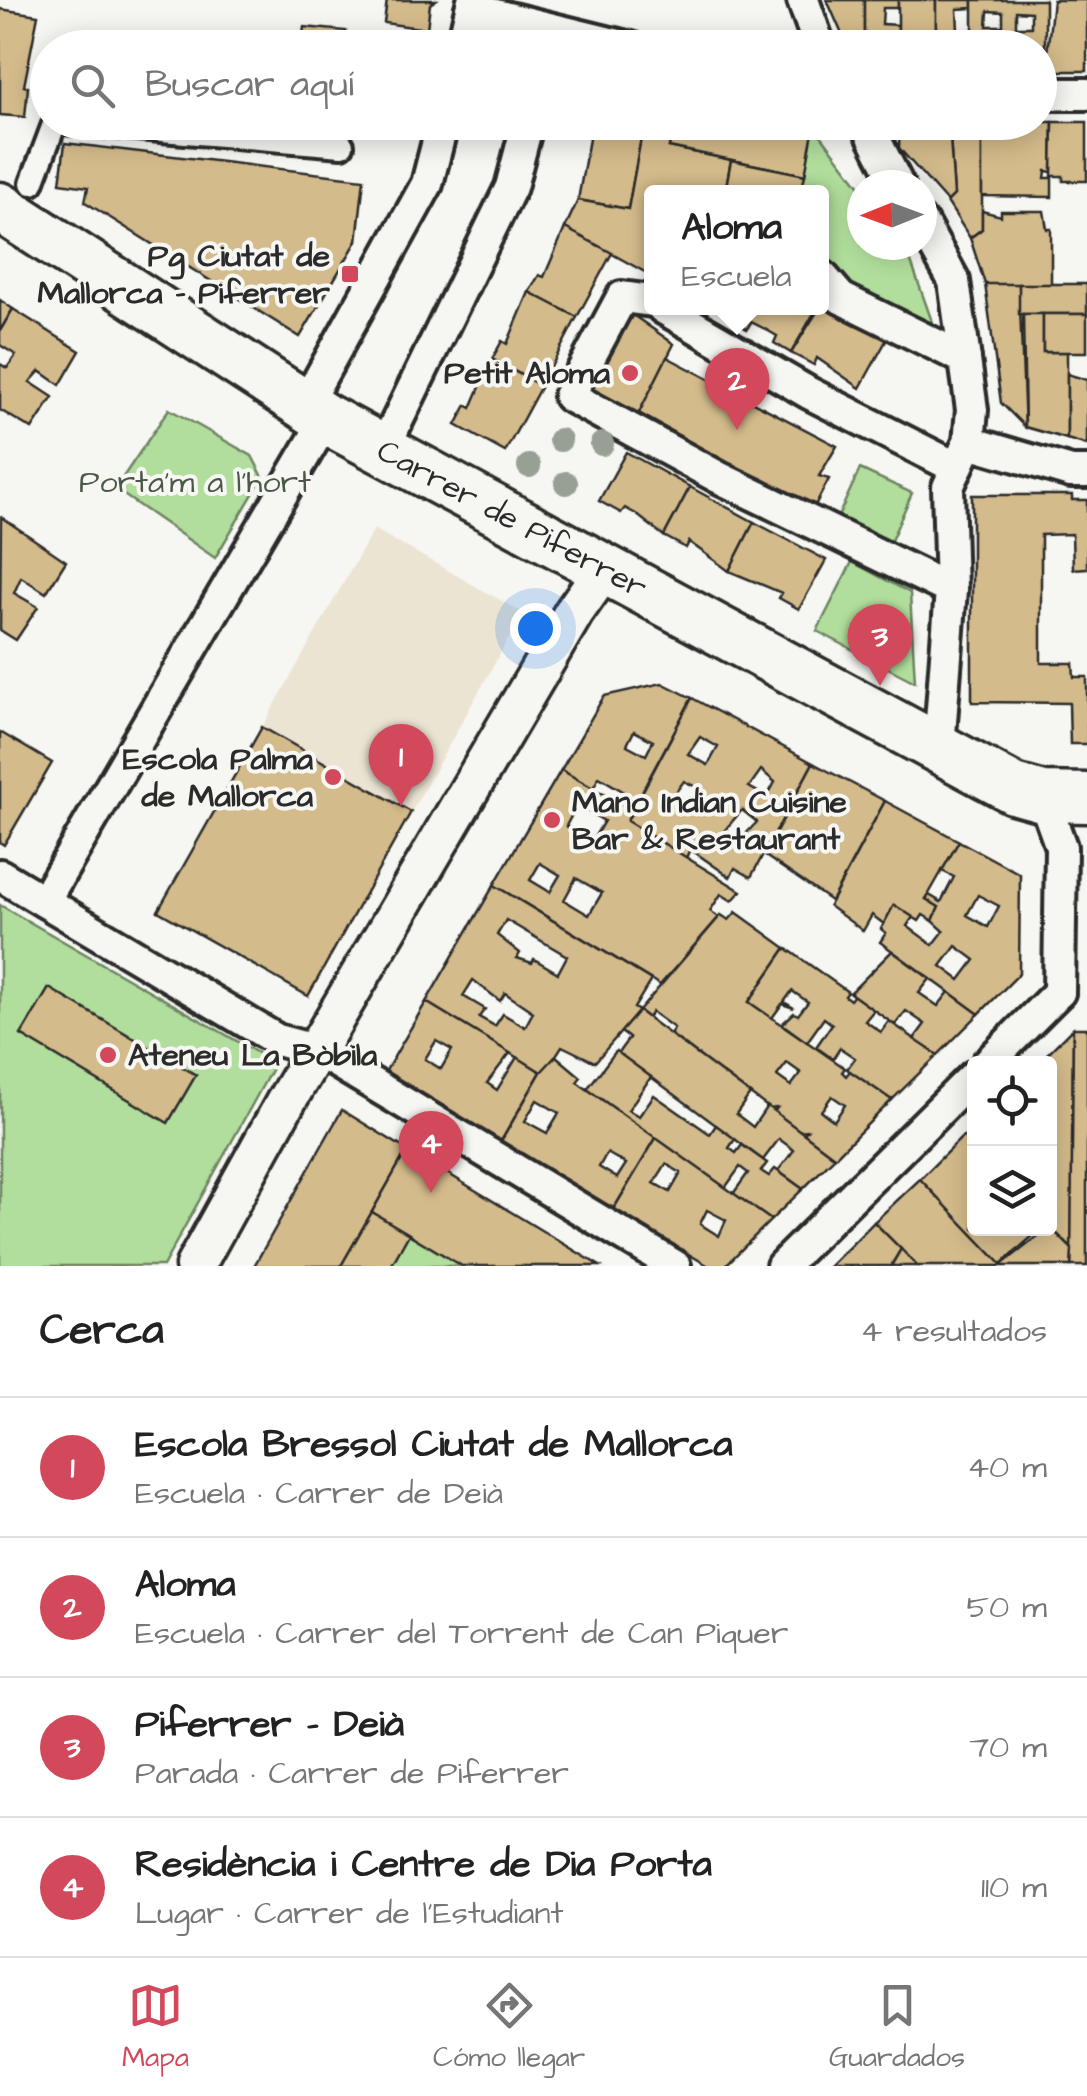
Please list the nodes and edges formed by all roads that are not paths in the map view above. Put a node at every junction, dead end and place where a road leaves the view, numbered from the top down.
1 (803, 0) edge
2 (472, 4) edge
3 (551, 25) edge
4 (466, 30) edge
5 (814, 30) edge
6 (1057, 94) edge
7 (1087, 94) edge
8 (45, 140) edge
9 (282, 140) edge
10 (438, 140) edge
11 (524, 140) edge
12 (875, 140) edge
13 (342, 145) dead end
14 (890, 170) edge
15 (16, 194) edge
16 (937, 250) edge
17 (829, 284) edge
18 (644, 300) edge
19 (676, 315) edge
20 (965, 359) junction
21 (316, 412) junction
22 (383, 450) junction
23 (962, 455) junction
24 (1087, 472) edge
25 (603, 571) junction
26 (951, 590) junction
27 (939, 748) junction
28 (1065, 798) edge
29 (0, 874) edge
30 (44, 900) junction
31 (1073, 992) edge
32 (318, 1051) junction
33 (997, 1056) edge
34 (967, 1083) edge
35 (195, 1266) edge
36 (676, 1266) edge
37 (782, 1266) edge

1 - 5 street
2 - 3 street
2 - 4 street
6 - 7 street
8 - 15 street
9 - 13 street
10 - 21 street
11 - 22 street
12 - 14 street
15 - 21 main road, Carrer de Piferrer
16 - 20 street
17 - 20 street
18 - 26 street
19 - 23 street
20 - 23 street
21 - 22 main road, Carrer de Piferrer
21 - 30 street
22 - 25 main road, Carrer de Piferrer
23 - 24 street
23 - 26 street
25 - 27 main road, Carrer de Piferrer
25 - 32 street
26 - 27 street
27 - 28 main road, Carrer de Piferrer
28 - 31 street
29 - 30 street
30 - 32 street
31 - 33 street
32 - 35 street
32 - 36 street
34 - 37 street

